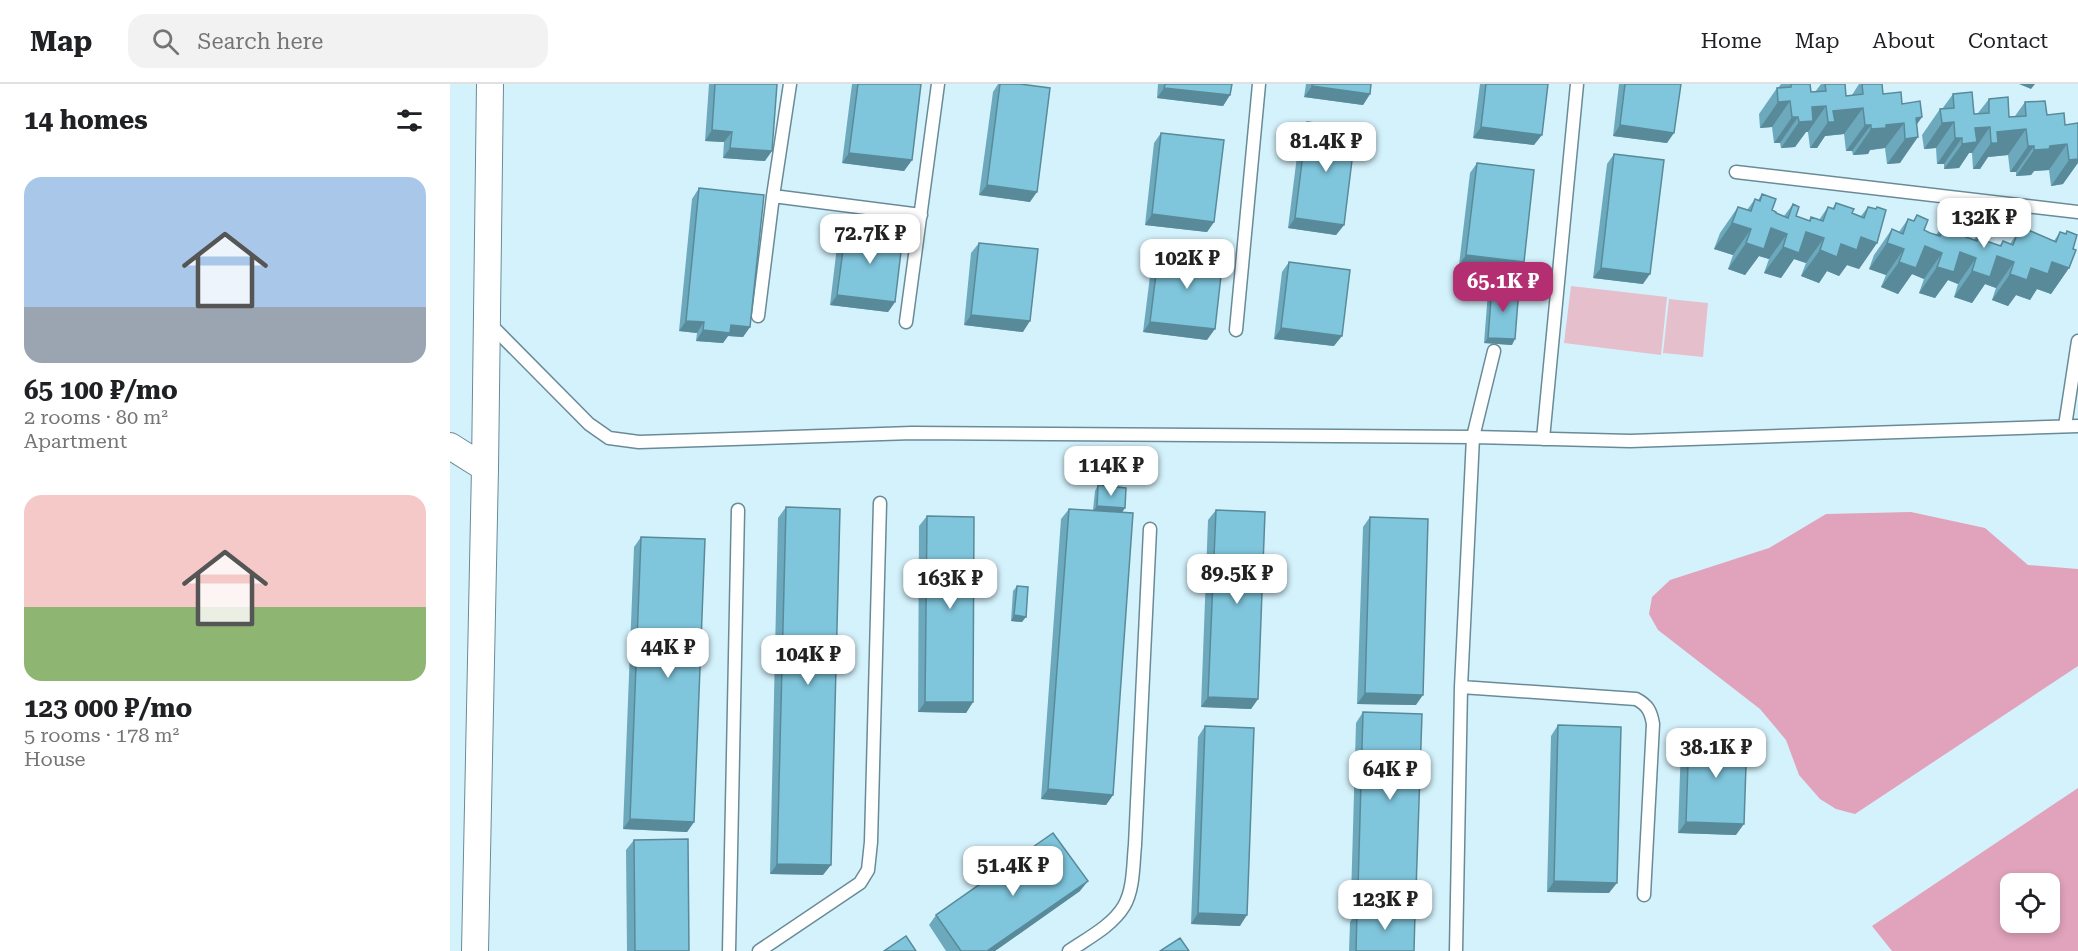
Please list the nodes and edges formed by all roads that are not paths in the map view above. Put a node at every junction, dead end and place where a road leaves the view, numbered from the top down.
1 (490, 84) edge
2 (790, 84) edge
3 (938, 84) edge
4 (1258, 84) edge
5 (1577, 84) edge
6 (1736, 172) dead end
7 (773, 196) junction
8 (2078, 212) edge
9 (921, 215) junction
10 (758, 316) dead end
11 (487, 321) junction
12 (906, 322) dead end
13 (1236, 330) dead end
14 (2078, 343) edge
15 (1494, 351) dead end
16 (2065, 426) junction
17 (2078, 426) edge
18 (1473, 437) junction
19 (1543, 439) junction
20 (450, 446) edge
21 (485, 468) junction
22 (880, 503) dead end
23 (738, 510) dead end
24 (1150, 529) dead end
25 (1461, 687) junction
26 (1644, 895) dead end
27 (475, 951) edge
28 (729, 951) edge
29 (759, 951) edge
30 (1069, 951) edge
31 (1456, 951) edge

1 - 11 street
2 - 7 lane
3 - 9 lane
4 - 13 lane
5 - 19 lane
6 - 8 lane
7 - 9 lane
7 - 10 lane
9 - 12 lane
11 - 18 lane
11 - 21 street
14 - 16 lane
15 - 18 lane
16 - 17 lane
16 - 19 lane
18 - 19 lane
18 - 25 lane
20 - 21 street
21 - 27 street
22 - 29 lane
23 - 28 lane
24 - 30 lane
25 - 26 lane
25 - 31 lane

